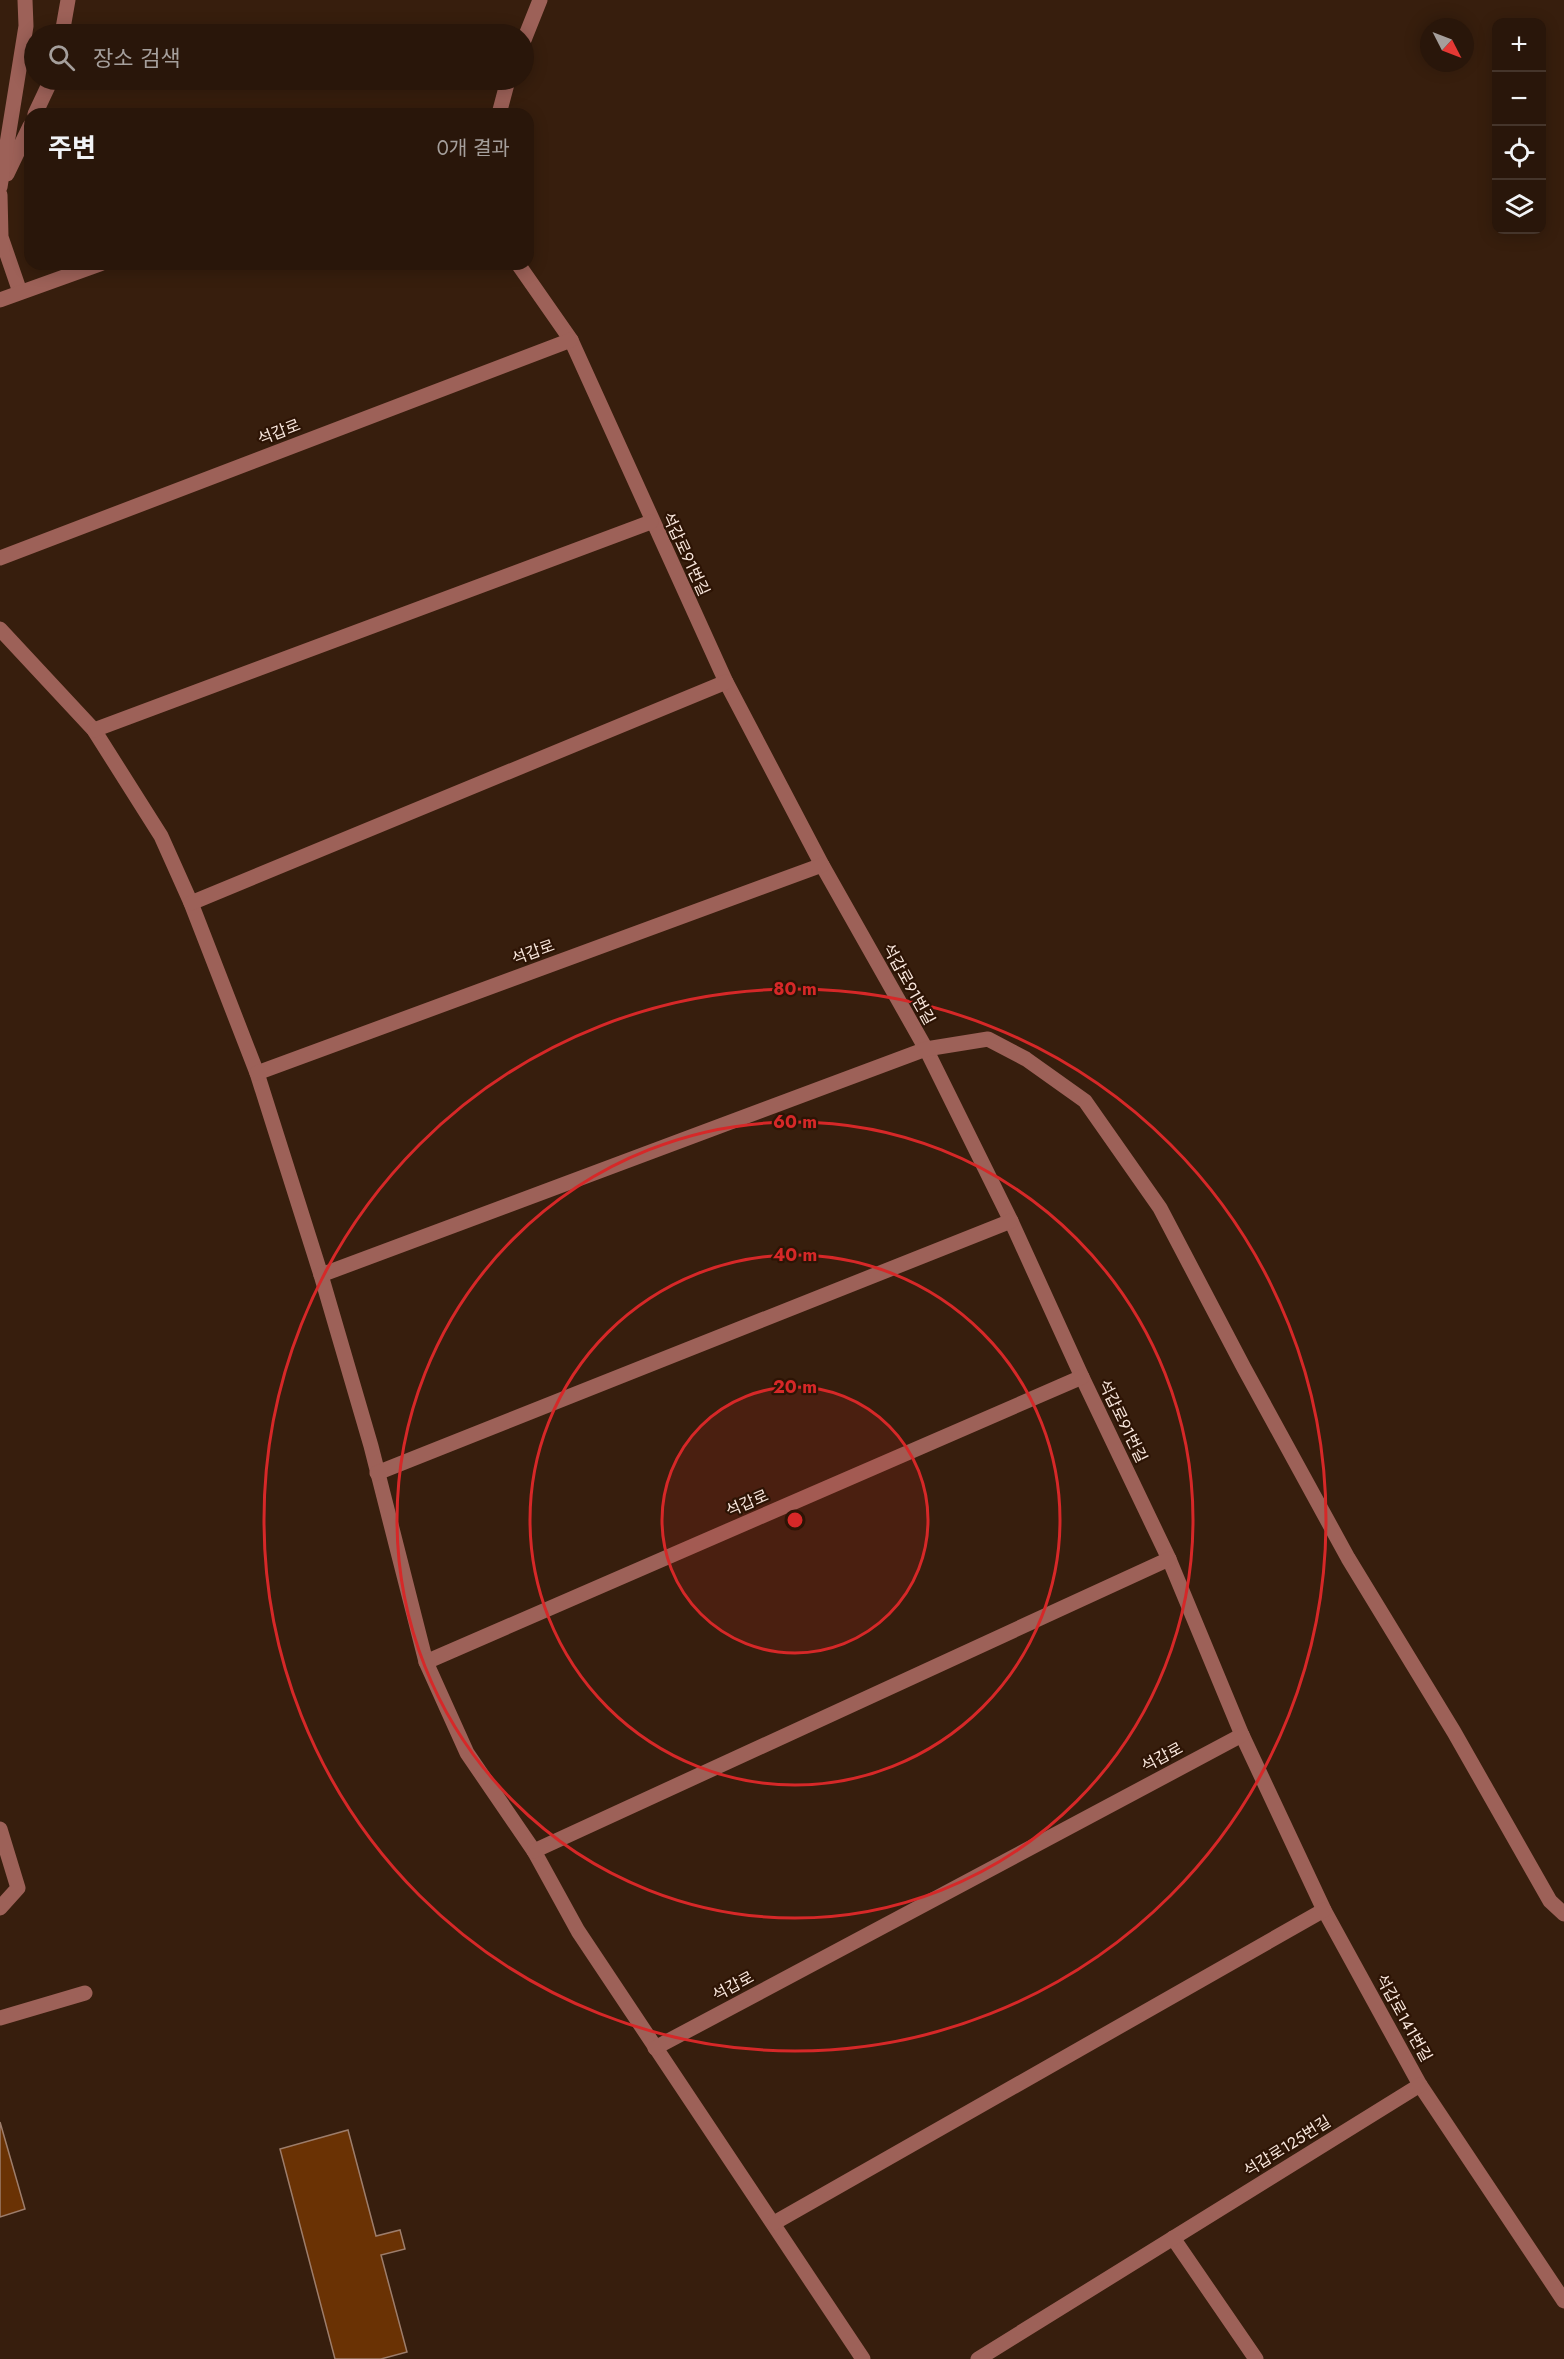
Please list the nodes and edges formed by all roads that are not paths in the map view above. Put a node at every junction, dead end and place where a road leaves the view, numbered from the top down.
1 (25, 0) edge
2 (68, 0) edge
3 (540, 0) edge
4 (26, 24) edge
5 (64, 24) edge
6 (530, 24) edge
7 (24, 38) edge
8 (46, 90) edge
9 (505, 90) edge
10 (38, 108) edge
11 (501, 108) edge
12 (24, 138) edge
13 (0, 187) edge
14 (0, 195) edge
15 (82, 270) edge
16 (522, 270) edge
17 (20, 292) junction
18 (0, 300) edge
19 (571, 340) junction
20 (651, 522) junction
21 (0, 558) edge
22 (0, 629) edge
23 (726, 682) junction
24 (94, 730) junction
25 (822, 866) junction
26 (191, 903) junction
27 (926, 1049) junction
28 (257, 1073) junction
29 (1011, 1221) junction
30 (321, 1275) junction
31 (1082, 1377) junction
32 (377, 1473) junction
33 (1169, 1559) junction
34 (426, 1662) junction
35 (1242, 1735) junction
36 (0, 1829) edge
37 (534, 1851) junction
38 (0, 1908) edge
39 (1324, 1910) junction
40 (1564, 1914) edge
41 (85, 1993) dead end
42 (0, 2018) edge
43 (655, 2048) junction
44 (1420, 2085) junction
45 (774, 2223) junction
46 (1173, 2238) junction
47 (1564, 2301) edge
48 (863, 2359) edge
49 (978, 2359) edge
50 (1256, 2359) edge

1 - 4 street
2 - 5 street
3 - 6 street
7 - 13 street
8 - 10 street
9 - 11 street
12 - 13 street
14 - 17 street
15 - 17 street
16 - 19 street, 석갑로91번길
17 - 18 street
19 - 20 street, 석갑로91번길
19 - 21 street, 석갑로
20 - 23 street, 석갑로91번길
20 - 24 street
22 - 24 street
23 - 25 street, 석갑로91번길
23 - 26 street
24 - 26 street
25 - 27 street, 석갑로91번길
25 - 28 street, 석갑로
26 - 28 street
27 - 29 street, 석갑로91번길
27 - 30 street
27 - 40 street
28 - 30 street
29 - 31 street, 석갑로91번길
29 - 32 street
30 - 32 street
31 - 33 street, 석갑로91번길
31 - 34 street, 석갑로
32 - 34 street
33 - 35 street, 석갑로91번길
33 - 37 street
34 - 37 street
35 - 39 street, 석갑로141번길
35 - 43 street, 석갑로
36 - 38 street
37 - 43 street
39 - 44 street, 석갑로141번길
39 - 45 street
41 - 42 street
43 - 45 street
44 - 46 street, 석갑로125번길
44 - 47 street, 석갑로141번길
45 - 48 street
46 - 49 street, 석갑로125번길
46 - 50 street

